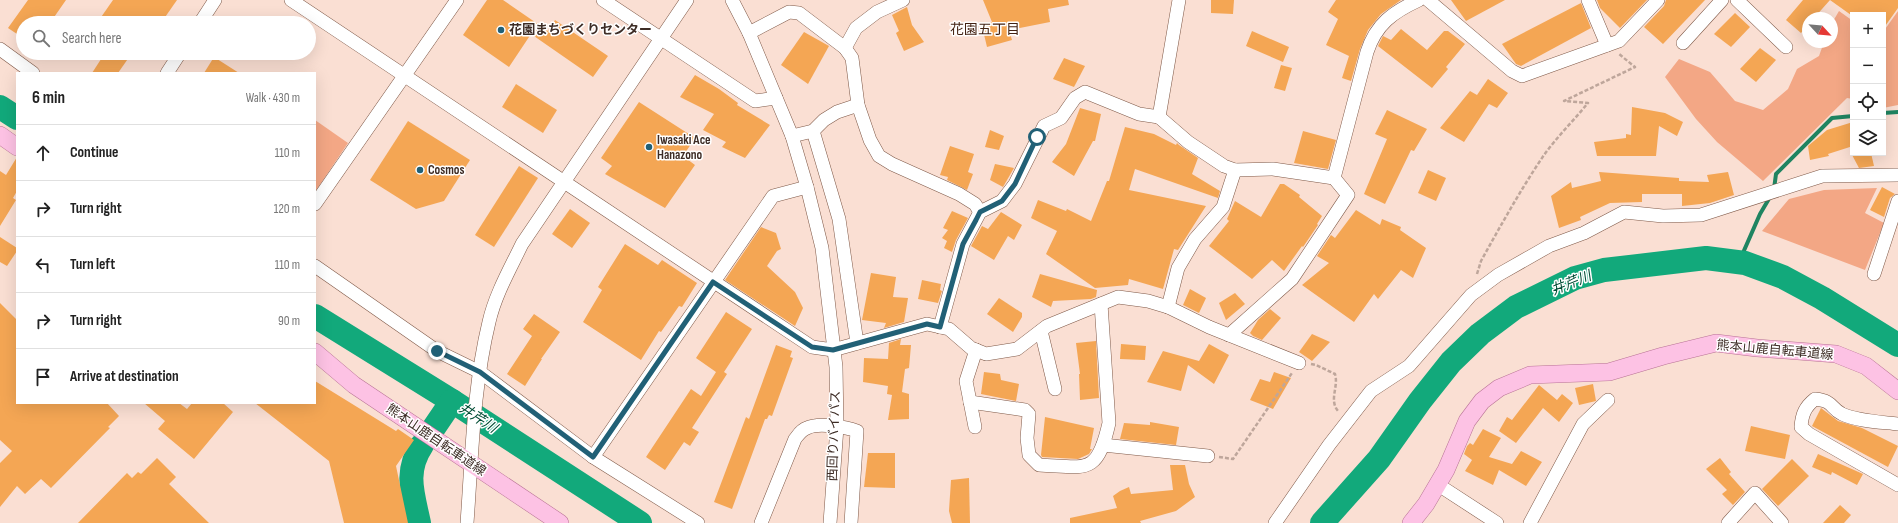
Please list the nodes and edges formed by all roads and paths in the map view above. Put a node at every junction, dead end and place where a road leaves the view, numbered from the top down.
1 (215, 0) edge
2 (291, 0) edge
3 (457, 0) edge
4 (603, 0) edge
5 (687, 0) edge
6 (732, 0) edge
7 (903, 0) edge
8 (1179, 0) edge
9 (1419, 0) edge
10 (1428, 0) edge
11 (1588, 0) edge
12 (1658, 0) edge
13 (1722, 0) edge
14 (1737, 0) edge
15 (205, 16) edge
16 (315, 16) edge
17 (316, 16) edge
18 (749, 33) junction
19 (661, 39) junction
20 (1684, 43) dead end
21 (1607, 45) junction
22 (1786, 47) dead end
23 (844, 48) junction
24 (0, 49) edge
25 (175, 60) edge
26 (32, 72) edge
27 (168, 72) edge
28 (405, 75) junction
29 (776, 98) junction
30 (858, 105) junction
31 (1159, 117) junction
32 (813, 131) junction
33 (0, 135) edge
34 (792, 136) junction
35 (16, 146) edge
36 (1236, 170) junction
37 (1898, 175) edge
38 (1334, 178) junction
39 (565, 182) junction
40 (807, 187) junction
41 (1898, 202) edge
42 (316, 203) edge
43 (980, 212) junction
44 (316, 267) edge
45 (1874, 274) dead end
46 (713, 282) junction
47 (1471, 295) junction
48 (1101, 304) junction
49 (1168, 307) junction
50 (940, 327) junction
51 (1041, 331) junction
52 (1229, 335) junction
53 (857, 343) junction
54 (833, 350) junction
55 (976, 350) junction
56 (316, 353) edge
57 (1299, 364) junction
58 (480, 376) junction
59 (1055, 389) dead end
60 (1898, 391) edge
61 (1608, 400) dead end
62 (970, 402) junction
63 (1348, 420) junction
64 (1898, 424) edge
65 (837, 427) junction
66 (975, 427) dead end
67 (1103, 445) junction
68 (1208, 456) joint
69 (471, 457) junction
70 (593, 457) junction
71 (1438, 484) junction
72 (1898, 485) edge
73 (468, 523) edge
74 (560, 523) edge
75 (698, 523) edge
76 (761, 523) edge
77 (830, 523) edge
78 (851, 523) edge
79 (1275, 523) edge
80 (1411, 523) edge
81 (1497, 523) edge
82 (1530, 523) edge
83 (1728, 523) edge
84 (1782, 523) edge

1 - 15 street
2 - 16 street
3 - 28 street
4 - 19 street
5 - 19 street
6 - 18 street, 西回りバイパス
7 - 23 street
8 - 31 street
9 - 38 street
10 - 21 street
11 - 21 street
12 - 21 street
13 - 20 street
14 - 22 street
17 - 28 street
18 - 23 street
18 - 29 street, 西回りバイパス
19 - 29 street
19 - 39 street
21 - 47 path
23 - 30 street
24 - 26 street
25 - 27 street
28 - 39 street
28 - 42 street
29 - 34 street, 西回りバイパス
30 - 32 street
30 - 43 street
31 - 36 street
31 - 43 street
32 - 34 street
32 - 53 street
33 - 35 main road
34 - 40 street, 西回りバイパス
36 - 38 street
36 - 49 street
37 - 47 street
38 - 52 street
39 - 46 street
39 - 58 street
40 - 46 street
40 - 54 street, 西回りバイパス
41 - 45 street
43 - 50 street
44 - 58 street
46 - 54 street
46 - 70 street
47 - 63 street
48 - 49 street
48 - 51 street
48 - 67 street
49 - 52 street
50 - 53 street
50 - 55 street
51 - 55 street
51 - 59 street
52 - 57 street
53 - 54 street
54 - 65 street, 西回りバイパス
55 - 62 street
56 - 69 main road, 熊本山鹿自転車道線
57 - 63 path
57 - 68 path
58 - 69 street
58 - 70 street
60 - 71 main road, 熊本山鹿自転車道線
61 - 82 street
62 - 66 street
62 - 67 street
63 - 79 street
64 - 72 street
65 - 76 street
65 - 77 street, 西回りバイパス
65 - 78 street
67 - 68 street
69 - 73 street
69 - 74 main road, 熊本山鹿自転車道線
70 - 75 street
71 - 80 main road, 熊本山鹿自転車道線
71 - 81 street
83 - 84 street

